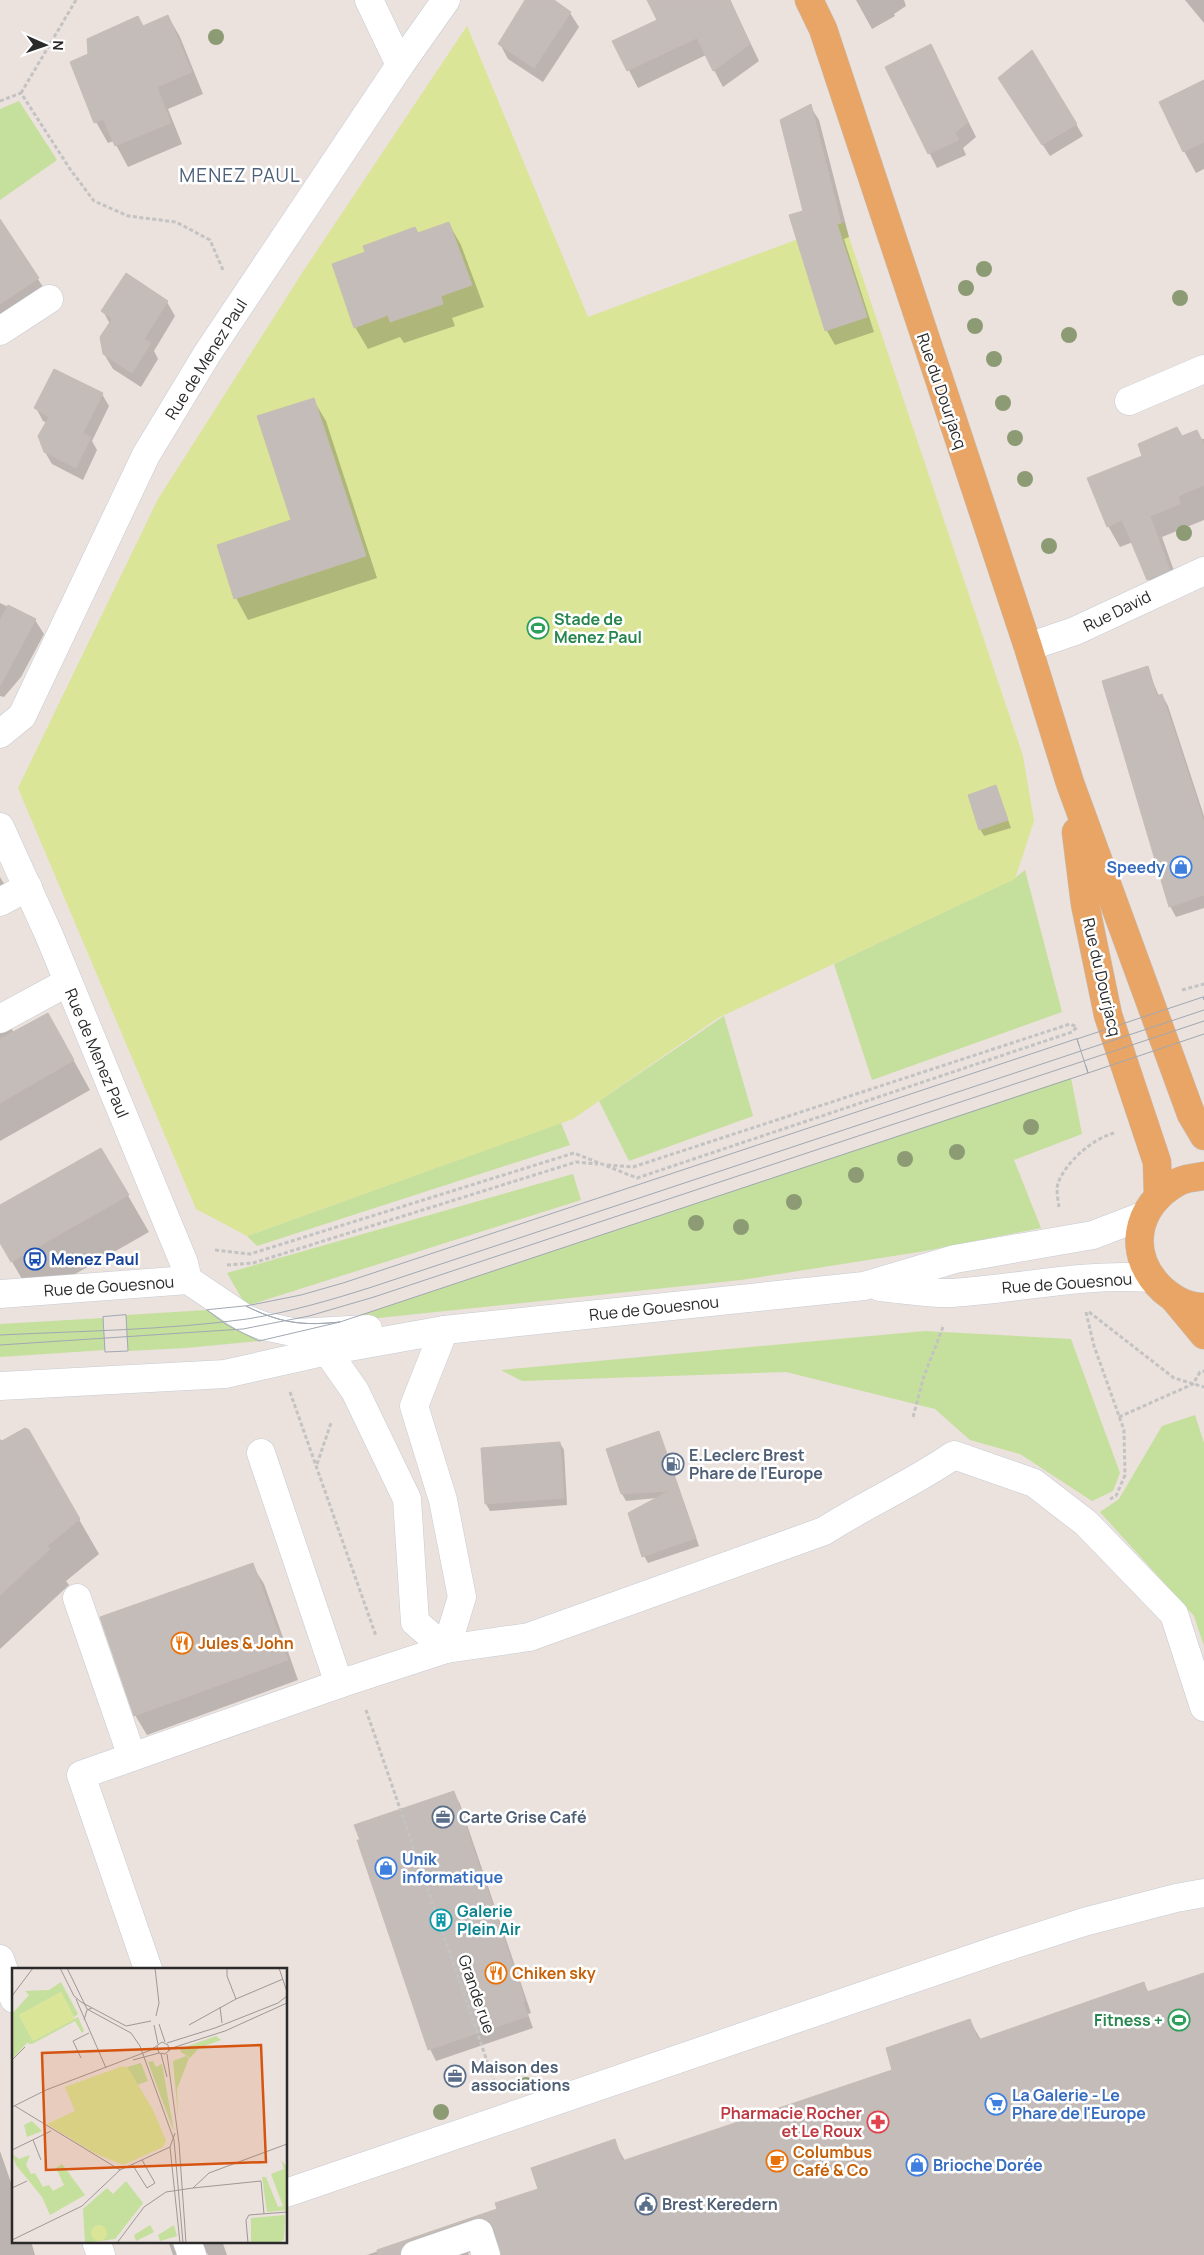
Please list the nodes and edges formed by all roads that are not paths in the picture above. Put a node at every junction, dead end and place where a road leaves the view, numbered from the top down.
1 (368, 0) edge
2 (446, 0) edge
3 (809, 0) edge
4 (400, 65) junction
5 (49, 299) dead end
6 (0, 331) edge
7 (1204, 369) edge
8 (1129, 401) dead end
9 (1204, 571) edge
10 (1028, 647) junction
11 (0, 734) edge
12 (1070, 783) junction
13 (0, 828) edge
14 (28, 887) junction
15 (0, 902) edge
16 (68, 982) junction
17 (0, 1020) edge
18 (1204, 1136) edge
19 (1204, 1176) edge
20 (1151, 1205) junction
21 (1150, 1278) junction
22 (188, 1280) junction
23 (864, 1286) junction
24 (0, 1294) edge
25 (1175, 1300) junction
26 (1204, 1307) edge
27 (444, 1330) junction
28 (1204, 1335) edge
29 (327, 1351) junction
30 (0, 1386) edge
31 (261, 1452) dead end
32 (77, 1598) dead end
33 (446, 1649) junction
34 (347, 1681) junction
35 (1204, 1706) edge
36 (132, 1757) junction
37 (1204, 1893) edge
38 (0, 1959) edge
39 (148, 1968) edge
40 (12, 1993) edge
41 (288, 2192) edge
42 (96, 2242) edge
43 (187, 2242) edge
44 (101, 2255) edge
45 (192, 2255) edge
46 (415, 2255) edge
47 (486, 2255) edge

1 - 4 street
2 - 4 street, Rue de Menez Paul
3 - 10 main road, Rue du Dourjacq
4 - 11 street, Rue de Menez Paul
5 - 6 street
7 - 8 street
9 - 10 street, Rue David
10 - 12 main road, Rue du Dourjacq
12 - 18 main road, Rue du Dourjacq
12 - 20 main road, Rue du Dourjacq
13 - 14 street, Rue de Menez Paul
14 - 15 street
14 - 16 street, Rue de Menez Paul
16 - 17 street
16 - 22 street, Rue de Menez Paul
19 - 20 main road
20 - 21 main road, Rue du Dourjacq
20 - 23 street, Rue de Gouesnou
21 - 23 street, Rue de Gouesnou
21 - 25 main road
22 - 24 street, Rue de Gouesnou
22 - 27 street, Rue de Gouesnou
23 - 27 street, Rue de Gouesnou
25 - 26 main road
25 - 28 main road
27 - 29 street, Rue de Gouesnou
27 - 33 street
29 - 30 street, Rue de Gouesnou
29 - 33 street
31 - 34 street
32 - 36 street
33 - 34 street
33 - 35 street
34 - 36 street
36 - 39 street
37 - 41 street
38 - 40 street
42 - 44 street
43 - 45 street
46 - 47 street

